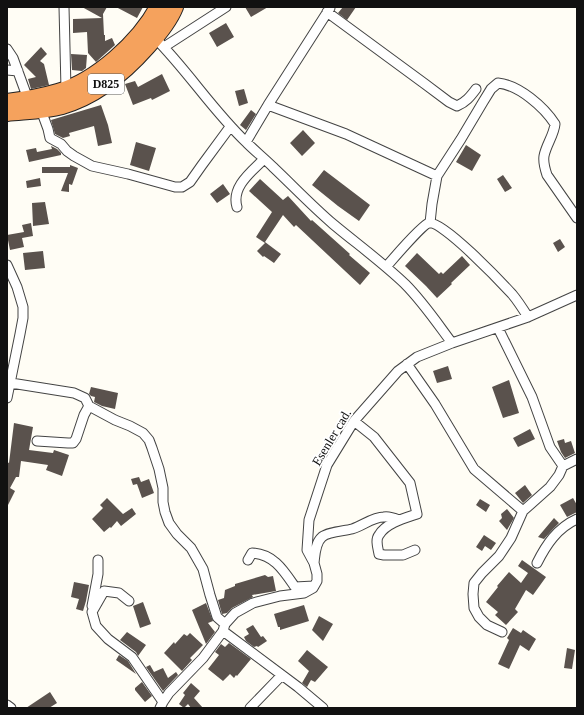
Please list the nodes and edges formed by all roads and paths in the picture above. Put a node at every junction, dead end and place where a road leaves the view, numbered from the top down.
1 (64, 7) edge
2 (158, 7) edge
3 (175, 7) edge
4 (226, 7) edge
5 (329, 10) edge
6 (160, 43) junction
7 (7, 49) edge
8 (7, 70) edge
9 (18, 71) junction
10 (66, 89) junction
11 (476, 89) dead end
12 (28, 99) junction
13 (7, 102) edge
14 (268, 105) junction
15 (41, 110) junction
16 (7, 113) edge
17 (230, 127) junction
18 (246, 142) junction
19 (264, 159) junction
20 (437, 176) junction
21 (237, 207) dead end
22 (577, 218) edge
23 (430, 223) junction
24 (7, 264) edge
25 (386, 267) junction
26 (577, 295) edge
27 (528, 317) junction
28 (498, 328) junction
29 (452, 343) junction
30 (407, 364) junction
31 (9, 386) edge
32 (7, 398) edge
33 (89, 406) junction
34 (354, 421) junction
35 (37, 441) dead end
36 (577, 459) edge
37 (563, 466) junction
38 (523, 511) junction
39 (577, 519) edge
40 (399, 520) junction
41 (415, 550) dead end
42 (98, 560) dead end
43 (248, 560) dead end
44 (314, 563) junction
45 (537, 563) dead end
46 (314, 586) junction
47 (129, 601) dead end
48 (92, 612) junction
49 (224, 627) junction
50 (502, 632) dead end
51 (282, 675) junction
52 (7, 705) edge
53 (161, 705) edge
54 (11, 708) edge
55 (250, 708) edge
56 (323, 708) edge

1 - 10 street
2 - 10 highway, D825
3 - 6 highway, D825
4 - 6 street
5 - 11 street
5 - 14 street
6 - 15 highway, D825
6 - 17 street
7 - 9 street
8 - 9 street
9 - 12 street
10 - 12 highway, D825
12 - 13 highway, D825
14 - 18 street
14 - 20 street
15 - 16 highway, D825
15 - 17 street
17 - 18 street
18 - 19 street
19 - 21 street
19 - 25 street
20 - 22 street
20 - 23 street
23 - 25 street
23 - 27 street
24 - 31 street
25 - 29 street
26 - 27 street, Esenler cad.
27 - 28 street, Esenler cad.
28 - 29 street, Esenler cad.
28 - 37 street
29 - 30 street, Esenler cad.
30 - 34 street, Esenler cad.
30 - 38 street
31 - 32 street
31 - 33 street
33 - 35 street
33 - 49 street
34 - 40 street
34 - 44 street, Esenler cad.
36 - 37 street
37 - 38 street
38 - 50 street
39 - 45 street
40 - 41 street
40 - 44 street
42 - 48 street
43 - 46 street
44 - 46 street, Esenler cad.
46 - 49 street
47 - 48 street
48 - 53 street
49 - 51 street
49 - 53 street
51 - 55 street
51 - 56 street
52 - 54 street

